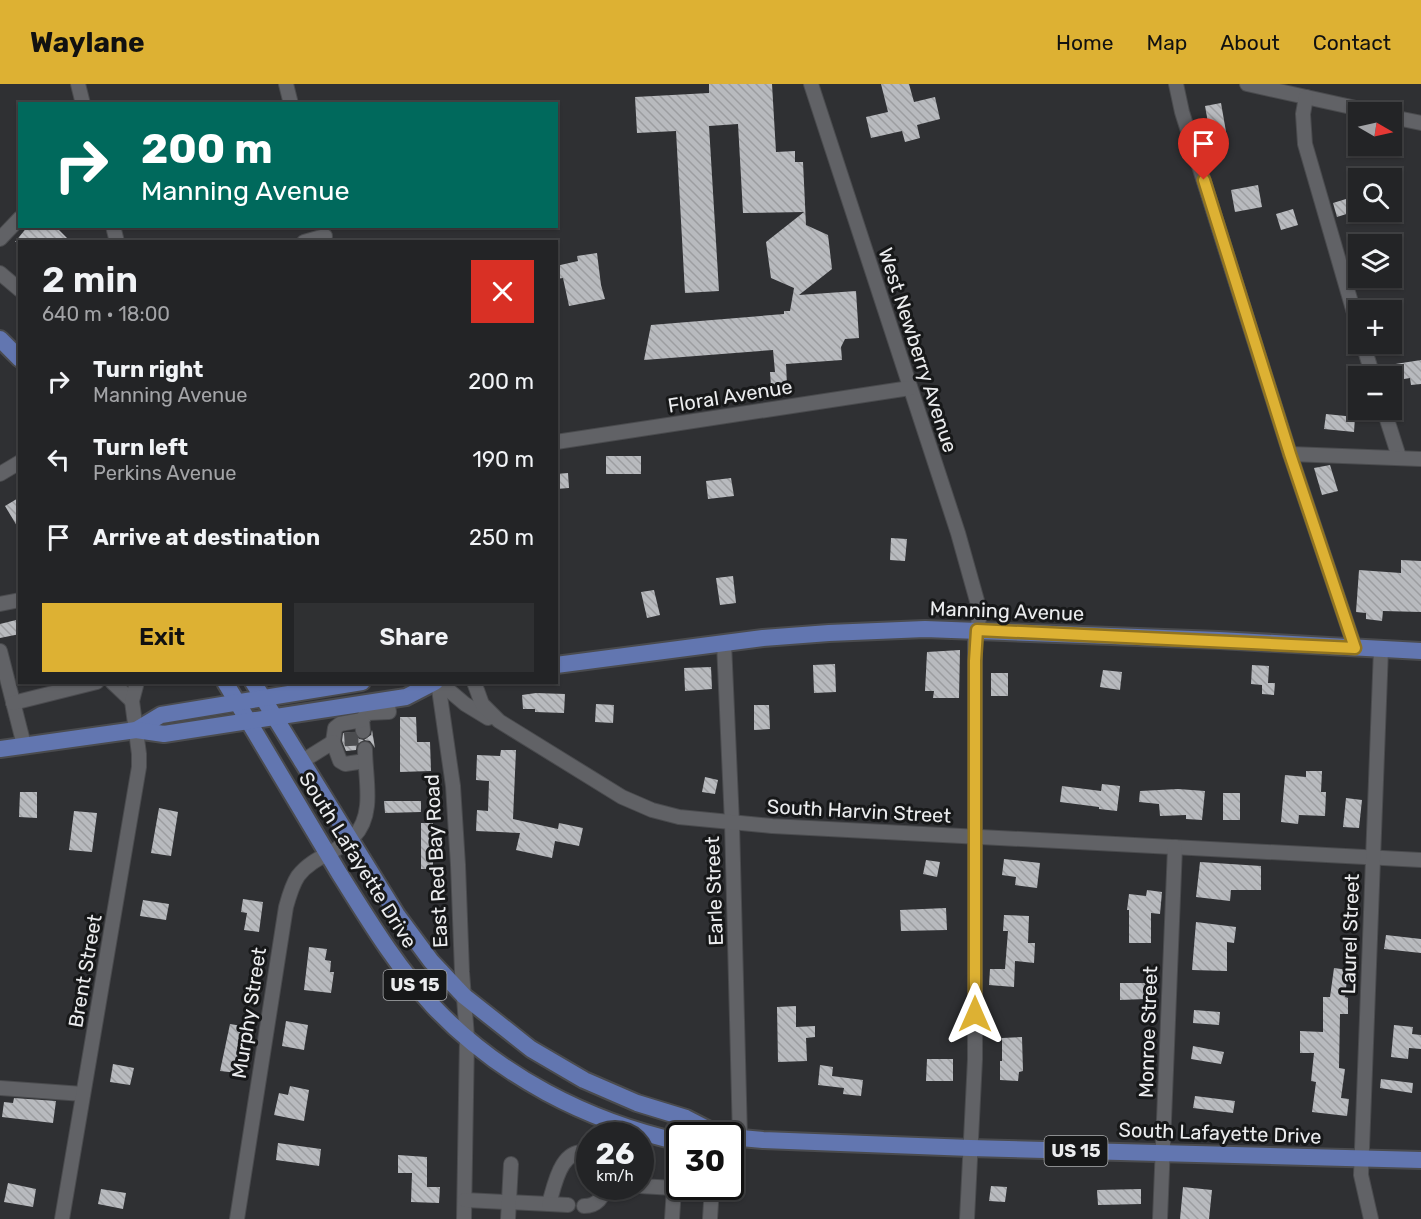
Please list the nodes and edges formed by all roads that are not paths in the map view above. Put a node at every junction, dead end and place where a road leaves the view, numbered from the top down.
1 (78, 84) edge
2 (286, 84) edge
3 (811, 84) edge
4 (1176, 84) edge
5 (1247, 84) edge
6 (1306, 97) junction
7 (82, 102) edge
8 (290, 102) edge
9 (1348, 106) edge
10 (1402, 119) edge
11 (1421, 123) edge
12 (18, 220) edge
13 (325, 235) edge
14 (0, 239) edge
15 (310, 240) edge
16 (0, 273) edge
17 (18, 288) edge
18 (1350, 300) edge
19 (0, 339) edge
20 (18, 357) edge
21 (910, 388) junction
22 (1387, 420) edge
23 (558, 442) edge
24 (1290, 454) junction
25 (1399, 458) junction
26 (1421, 459) edge
27 (18, 463) edge
28 (0, 474) edge
29 (18, 600) edge
30 (0, 604) edge
31 (977, 630) junction
32 (724, 643) junction
33 (1355, 648) junction
34 (1381, 649) junction
35 (0, 651) edge
36 (1421, 651) edge
37 (558, 665) edge
38 (89, 684) edge
39 (114, 684) edge
40 (136, 684) edge
41 (226, 684) edge
42 (254, 684) edge
43 (350, 684) edge
44 (433, 684) edge
45 (437, 684) edge
46 (440, 684) edge
47 (475, 684) edge
48 (262, 698) junction
49 (387, 699) junction
50 (132, 701) junction
51 (237, 702) junction
52 (13, 703) junction
53 (274, 717) junction
54 (248, 721) junction
55 (499, 721) junction
56 (351, 723) junction
57 (136, 730) junction
58 (333, 742) junction
59 (24, 745) junction
60 (0, 749) edge
61 (301, 762) junction
62 (732, 823) junction
63 (974, 836) junction
64 (350, 842) junction
65 (1174, 847) junction
66 (328, 855) junction
67 (1373, 857) junction
68 (1421, 860) edge
69 (464, 996) junction
70 (467, 1037) junction
71 (0, 1088) edge
72 (83, 1094) junction
73 (694, 1122) edge
74 (735, 1122) edge
75 (744, 1137) edge
76 (666, 1138) edge
77 (970, 1148) junction
78 (576, 1153) edge
79 (1163, 1153) junction
80 (1362, 1158) junction
81 (1421, 1160) edge
82 (511, 1164) dead end
83 (465, 1200) junction
84 (600, 1200) edge
85 (673, 1200) edge
86 (711, 1200) edge
87 (509, 1202) junction
88 (549, 1203) junction
89 (568, 1205) dead end
90 (584, 1206) dead end
91 (62, 1219) edge
92 (237, 1219) edge
93 (464, 1219) edge
94 (508, 1219) edge
95 (672, 1219) edge
96 (710, 1219) edge
97 (967, 1219) edge
98 (1160, 1219) edge
99 (1371, 1219) edge

1 - 7 street
2 - 8 street
3 - 21 street, West Newberry Avenue
4 - 24 street
5 - 6 street
6 - 9 street
6 - 18 street
10 - 11 street
12 - 14 street
13 - 15 street
16 - 17 street
19 - 20 main road
21 - 23 street, Floral Avenue
21 - 31 street, West Newberry Avenue
22 - 25 street
24 - 25 street
24 - 33 street
25 - 26 street
27 - 28 street
29 - 30 street
31 - 32 main road, Manning Avenue
31 - 33 main road, Manning Avenue
31 - 63 street, West Newberry Avenue
32 - 37 main road, Manning Avenue
32 - 62 street, Earle Street
33 - 34 main road, Manning Avenue
34 - 36 main road, Manning Avenue
34 - 67 street, Laurel Street
35 - 52 street
38 - 52 street
39 - 50 street
40 - 50 street
41 - 51 main road, US 15
42 - 48 main road, US 15
43 - 48 main road
44 - 49 main road
45 - 69 street, East Red Bay Road
46 - 55 street, South Harvin Street
47 - 55 street, South Harvin Street
48 - 51 main road
48 - 53 main road, US 15
49 - 56 main road
49 - 56 street
50 - 57 street, Brent Street
51 - 54 main road, South Lafayette Drive / US 15
51 - 57 main road
52 - 59 street
53 - 54 main road
53 - 56 main road
53 - 61 main road, South Lafayette Drive / US 15
54 - 57 main road
54 - 66 main road, South Lafayette Drive / US 15
55 - 62 street, South Harvin Street
56 - 58 street
57 - 59 main road
57 - 72 street, Brent Street
58 - 61 street
58 - 64 street
59 - 60 main road
61 - 64 main road, South Lafayette Drive / US 15
62 - 63 street, South Harvin Street
62 - 74 street, Earle Street
63 - 65 street, South Harvin Street
63 - 77 street, West Newberry Avenue
64 - 66 street, Murphy Street
64 - 69 main road, South Lafayette Drive / US 15
65 - 67 street, South Harvin Street
65 - 79 street, Monroe Street
66 - 70 main road, South Lafayette Drive / US 15
66 - 92 street, Murphy Street
67 - 68 street, South Harvin Street
67 - 80 street, Laurel Street
69 - 70 street, East Red Bay Road
69 - 73 main road, South Lafayette Drive / US 15
70 - 76 main road, South Lafayette Drive / US 15
70 - 83 street, East Red Bay Road
71 - 72 street
72 - 91 street, Brent Street
75 - 77 main road, South Lafayette Drive / US 15
77 - 79 main road, South Lafayette Drive / US 15
77 - 97 street, West Newberry Avenue
78 - 88 street
79 - 80 main road, South Lafayette Drive / US 15
79 - 98 street, Monroe Street
80 - 81 main road, South Lafayette Drive / US 15
80 - 99 street, Laurel Street
82 - 87 street
83 - 87 street
83 - 93 street, East Red Bay Road
84 - 90 street
85 - 95 street
86 - 96 street
87 - 88 street
87 - 94 street
88 - 89 street

